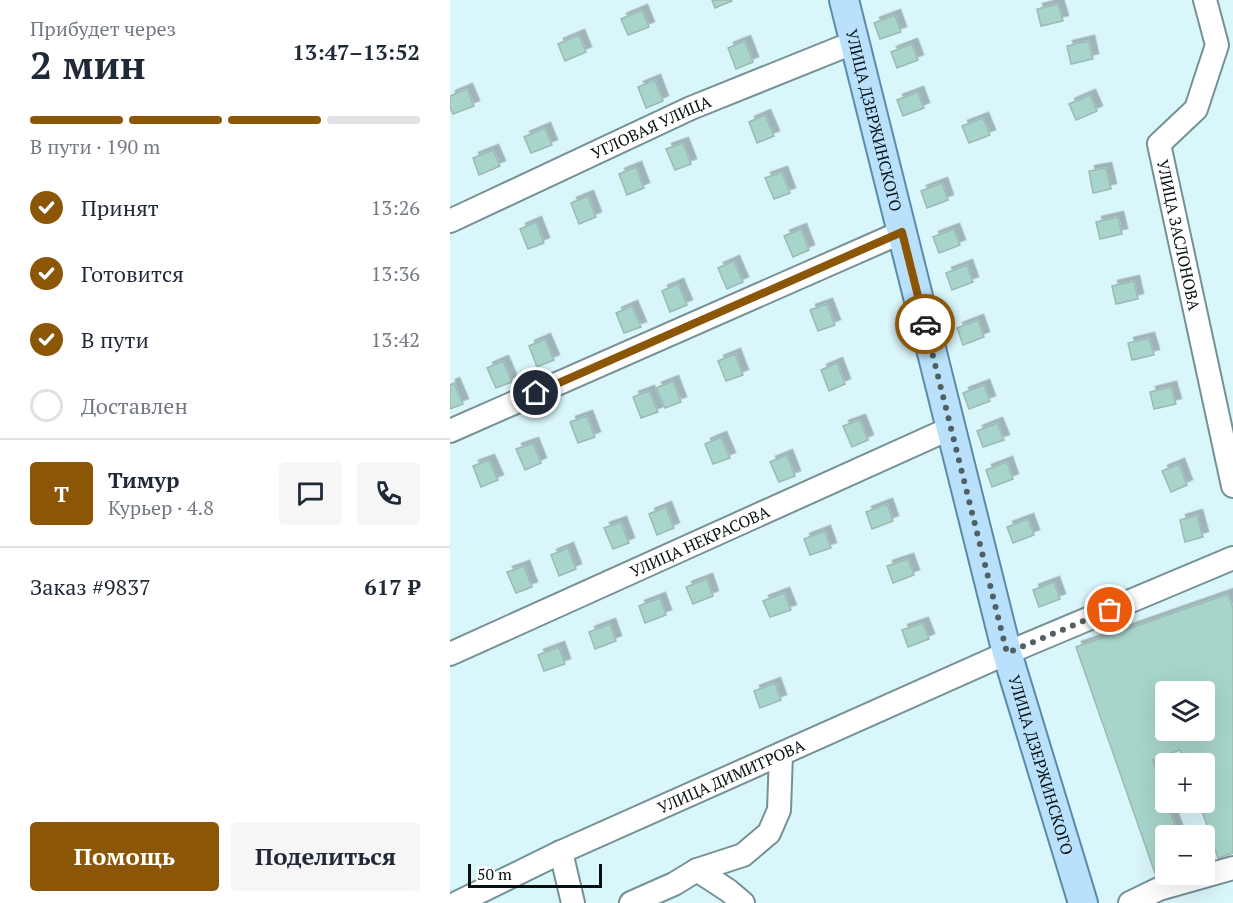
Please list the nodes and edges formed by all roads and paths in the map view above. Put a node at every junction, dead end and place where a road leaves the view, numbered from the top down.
1 (844, 0) edge
2 (1205, 0) edge
3 (855, 42) junction
4 (450, 221) edge
5 (902, 232) junction
6 (951, 428) junction
7 (450, 431) edge
8 (1233, 486) edge
9 (1233, 558) edge
10 (1007, 653) junction
11 (450, 654) edge
12 (781, 754) junction
13 (1066, 847) junction
14 (561, 852) junction
15 (1233, 868) edge
16 (697, 870) junction
17 (457, 903) edge
18 (573, 903) edge
19 (632, 903) edge
20 (743, 903) edge
21 (1083, 903) edge
22 (1096, 903) edge
23 (1130, 903) edge

1 - 3 main road, УЛИЦА ДЗЕРЖИНСКОГО
2 - 8 street, УЛИЦА ЗАСЛОНОВА
3 - 4 street, УГЛОВАЯ УЛИЦА
3 - 5 main road, УЛИЦА ДЗЕРЖИНСКОГО
5 - 6 main road, УЛИЦА ДЗЕРЖИНСКОГО
5 - 7 street
6 - 10 main road, УЛИЦА ДЗЕРЖИНСКОГО
6 - 11 street, УЛИЦА НЕКРАСОВА
9 - 10 street
10 - 12 street, УЛИЦА ДИМИТРОВА
10 - 13 main road, УЛИЦА ДЗЕРЖИНСКОГО
12 - 14 street, УЛИЦА ДИМИТРОВА
12 - 16 street
13 - 21 main road, УЛИЦА ДЗЕРЖИНСКОГО
13 - 22 main road
14 - 17 street, УЛИЦА ДИМИТРОВА
14 - 18 street
15 - 23 street
16 - 19 street
16 - 20 street

